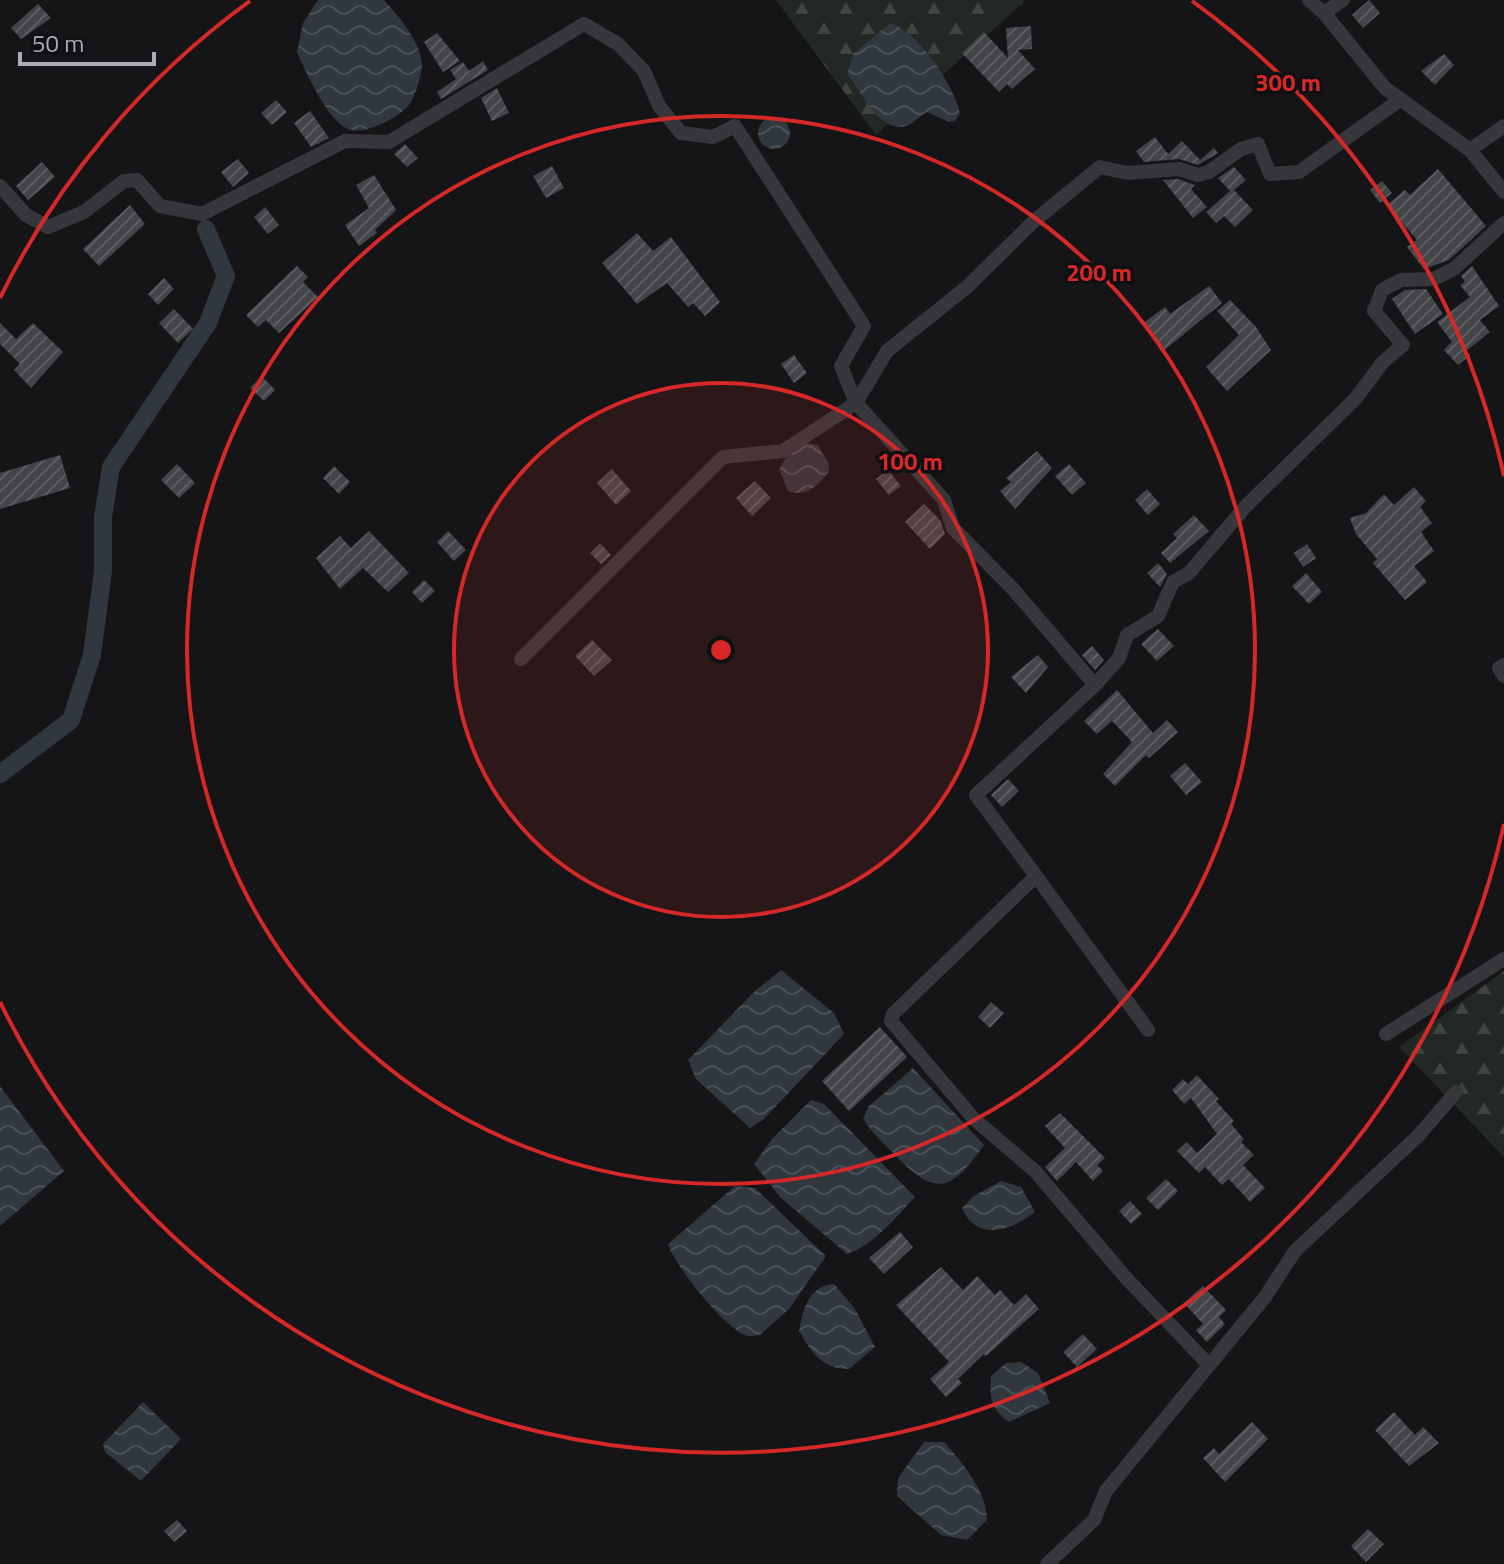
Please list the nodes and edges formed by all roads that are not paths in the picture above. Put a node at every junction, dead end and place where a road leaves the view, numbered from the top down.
1 (1309, 0) edge
2 (1343, 0) edge
3 (1324, 13) junction
4 (1401, 99) junction
5 (1504, 126) edge
6 (1470, 150) junction
7 (0, 186) edge
8 (1504, 192) edge
9 (1504, 223) edge
10 (856, 403) junction
11 (521, 659) dead end
12 (1504, 665) edge
13 (1504, 676) edge
14 (1095, 685) junction
15 (1036, 876) junction
16 (1504, 959) edge
17 (1148, 1030) dead end
18 (1386, 1034) dead end
19 (1456, 1092) dead end
20 (1209, 1365) junction
21 (1047, 1564) edge

1 - 3 street
2 - 3 street
3 - 4 street
4 - 6 street
4 - 10 street
5 - 6 street
6 - 8 street
7 - 10 street
9 - 14 street
10 - 11 street
10 - 14 street
12 - 13 street
14 - 15 street
15 - 17 street
15 - 20 street
16 - 18 street
19 - 20 street
20 - 21 street

